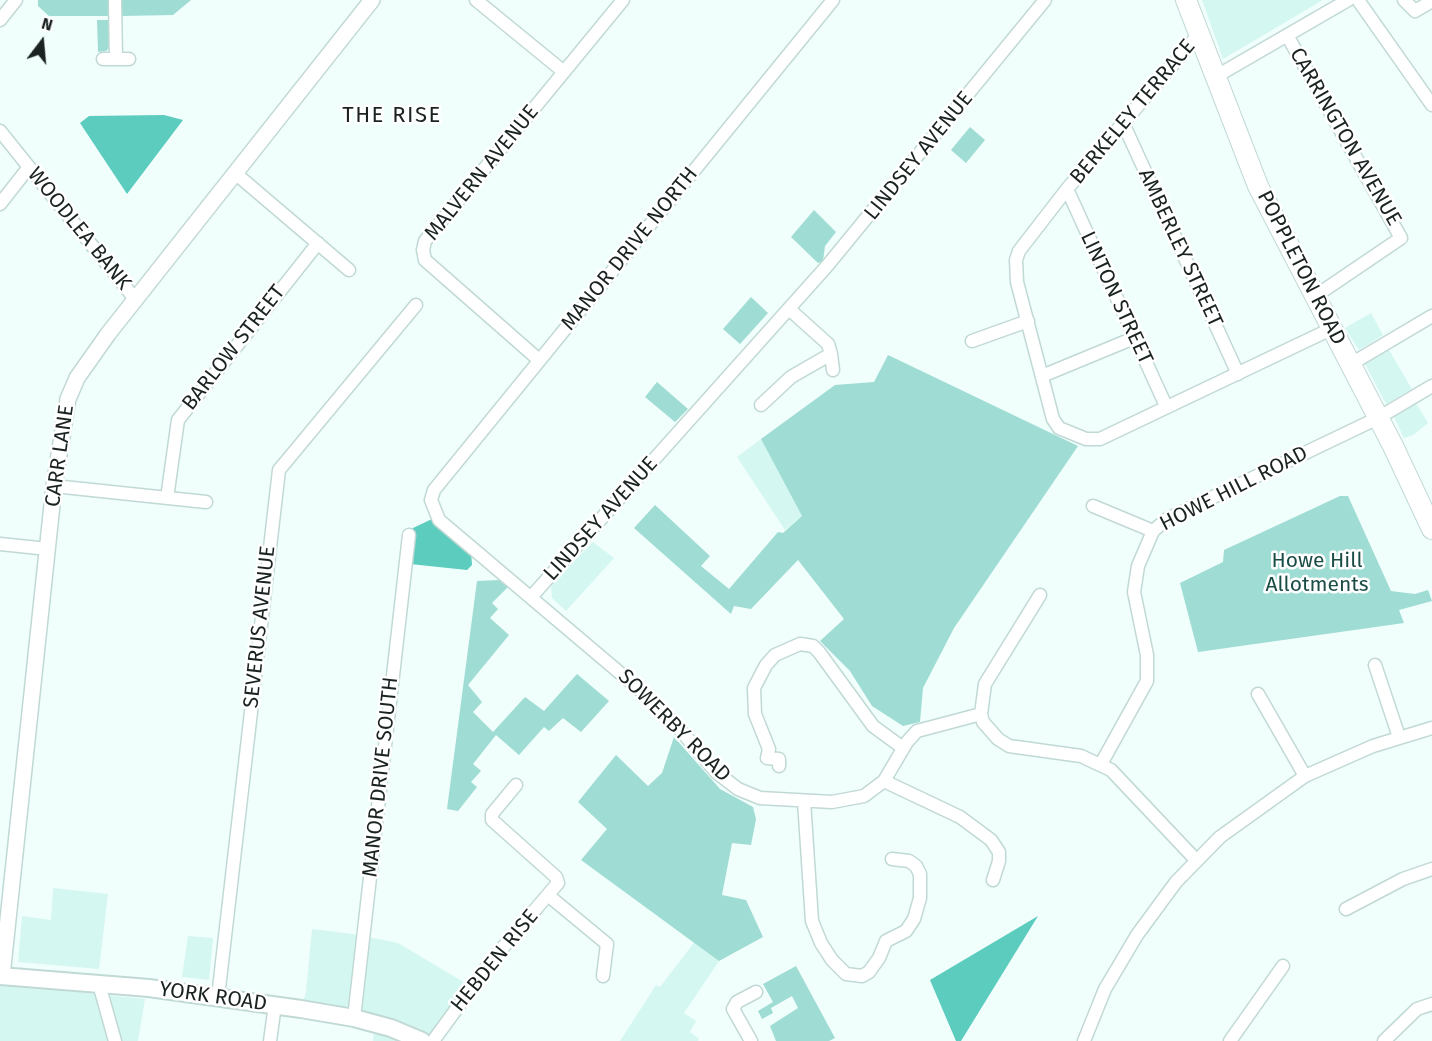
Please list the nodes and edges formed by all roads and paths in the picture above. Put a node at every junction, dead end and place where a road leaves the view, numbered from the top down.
1 (16, 0) edge
2 (115, 0) edge
3 (372, 0) edge
4 (476, 0) edge
5 (623, 0) edge
6 (833, 0) edge
7 (1045, 0) edge
8 (1186, 0) edge
9 (1348, 0) edge
10 (1358, 0) edge
11 (1404, 0) edge
12 (1432, 0) edge
13 (0, 20) edge
14 (1199, 34) junction
15 (1288, 37) junction
16 (103, 59) dead end
17 (564, 72) junction
18 (1215, 77) junction
19 (1432, 105) edge
20 (1123, 123) junction
21 (0, 131) edge
22 (30, 167) junction
23 (235, 173) junction
24 (1067, 189) junction
25 (0, 204) edge
26 (318, 243) junction
27 (349, 270) dead end
28 (1314, 297) junction
29 (135, 299) junction
30 (416, 305) dead end
31 (789, 309) junction
32 (1432, 316) edge
33 (1028, 321) junction
34 (1331, 329) junction
35 (1134, 338) junction
36 (972, 341) dead end
37 (831, 354) junction
38 (538, 360) junction
39 (1351, 364) junction
40 (833, 370) dead end
41 (1238, 374) junction
42 (1042, 376) junction
43 (1432, 386) edge
44 (761, 405) dead end
45 (1166, 406) junction
46 (1378, 417) junction
47 (54, 486) junction
48 (167, 498) junction
49 (431, 500) joint
50 (206, 502) dead end
51 (1093, 507) dead end
52 (1432, 529) edge
53 (1153, 531) junction
54 (409, 535) dead end
55 (0, 544) edge
56 (48, 549) junction
57 (1040, 594) dead end
58 (532, 596) junction
59 (1375, 665) dead end
60 (1258, 694) dead end
61 (981, 714) junction
62 (1432, 728) edge
63 (1399, 737) junction
64 (903, 748) junction
65 (1101, 764) junction
66 (779, 766) dead end
67 (1305, 777) junction
68 (884, 781) junction
69 (516, 785) dead end
70 (804, 801) junction
71 (892, 859) dead end
72 (1196, 860) junction
73 (1432, 868) edge
74 (993, 880) dead end
75 (549, 896) junction
76 (1346, 909) dead end
77 (1283, 966) dead end
78 (1, 976) edge
79 (603, 976) dead end
80 (99, 984) junction
81 (756, 992) dead end
82 (218, 997) junction
83 (1432, 1004) edge
84 (275, 1005) junction
85 (354, 1018) junction
86 (116, 1041) edge
87 (270, 1041) edge
88 (422, 1041) edge
89 (433, 1041) edge
90 (751, 1041) edge
91 (1084, 1041) edge
92 (1230, 1041) edge
93 (1384, 1041) edge

1 - 13 street
2 - 16 street
3 - 23 street, CARR LANE
4 - 17 street
5 - 17 street, MALVERN AVENUE
6 - 38 street, MANOR DRIVE NORTH
7 - 31 street, LINDSEY AVENUE
8 - 14 main road, POPPLETON ROAD
9 - 15 street
10 - 19 street
11 - 12 street
14 - 18 main road, POPPLETON ROAD
14 - 20 street, BERKELEY TERRACE
15 - 18 street
15 - 28 street, CARRINGTON AVENUE
17 - 38 street, MALVERN AVENUE
18 - 28 main road, POPPLETON ROAD
20 - 24 street, BERKELEY TERRACE
20 - 41 street, AMBERLEY STREET
21 - 22 street, WOODLEA BANK
22 - 25 street
22 - 29 street, WOODLEA BANK
23 - 26 street
23 - 29 street, CARR LANE
24 - 33 street, BERKELEY TERRACE
24 - 35 street, LINTON STREET
26 - 27 street
26 - 48 street, BARLOW STREET
28 - 34 main road, POPPLETON ROAD
29 - 47 street, CARR LANE
30 - 82 street, SEVERUS AVENUE
31 - 37 street
31 - 58 street, LINDSEY AVENUE
32 - 39 street
33 - 36 street
33 - 42 street, BERKELEY TERRACE
34 - 39 main road, POPPLETON ROAD
34 - 41 street
35 - 42 street
35 - 45 street, LINTON STREET
37 - 40 street
37 - 44 street
38 - 49 street, MANOR DRIVE NORTH
39 - 46 main road, POPPLETON ROAD
41 - 45 street
42 - 45 street, BERKELEY TERRACE
43 - 46 street, HOWE HILL ROAD
46 - 52 main road, POPPLETON ROAD
46 - 53 street, HOWE HILL ROAD
47 - 48 street
47 - 56 street, CARR LANE
48 - 50 street
49 - 58 street, SOWERBY ROAD
51 - 53 street
53 - 65 street, HOWE HILL ROAD
54 - 85 street, MANOR DRIVE SOUTH
55 - 56 street
56 - 78 street, CARR LANE
57 - 61 street
58 - 70 street, SOWERBY ROAD
59 - 63 street
60 - 67 street
61 - 64 street, SOWERBY ROAD
61 - 65 street
62 - 63 street
63 - 67 street
64 - 66 street
64 - 68 street, SOWERBY ROAD
65 - 72 street
67 - 72 street
68 - 70 street, SOWERBY ROAD
68 - 74 street
69 - 75 street, HEBDEN RISE
70 - 71 street
72 - 91 street
73 - 76 street
75 - 79 street
75 - 89 street, HEBDEN RISE
77 - 92 street
78 - 80 main road, YORK ROAD
80 - 82 main road, YORK ROAD
80 - 86 street
81 - 90 street
82 - 84 main road, YORK ROAD
83 - 93 street
84 - 85 main road, YORK ROAD
84 - 87 street
85 - 88 main road, YORK ROAD

